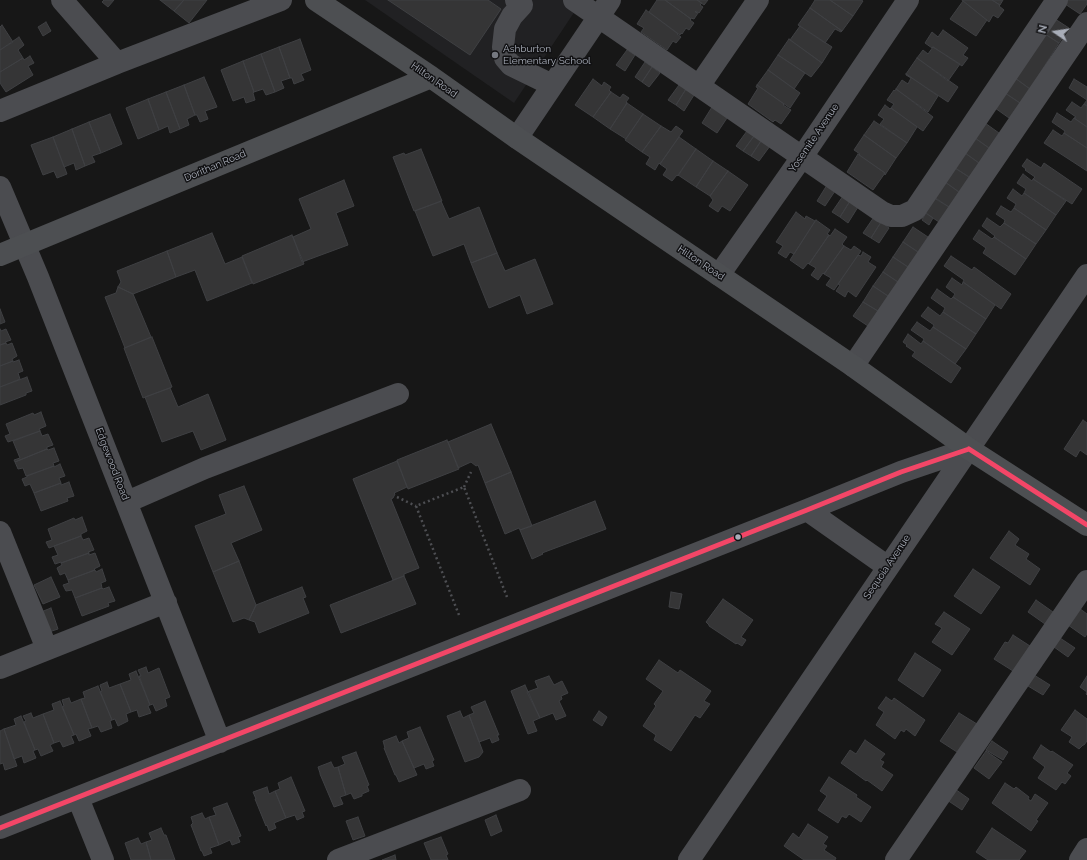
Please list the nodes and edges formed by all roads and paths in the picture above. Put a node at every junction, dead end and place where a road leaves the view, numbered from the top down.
1 (62, 0) edge
2 (281, 0) edge
3 (316, 0) edge
4 (516, 0) edge
5 (574, 0) edge
6 (758, 0) edge
7 (908, 0) edge
8 (1057, 0) edge
9 (604, 9) edge
10 (1087, 23) edge
11 (117, 63) junction
12 (431, 77) junction
13 (552, 85) junction
14 (699, 86) junction
15 (0, 111) edge
16 (517, 138) junction
17 (802, 157) junction
18 (0, 187) edge
19 (25, 245) junction
20 (0, 256) edge
21 (719, 275) junction
22 (1087, 275) edge
23 (853, 366) junction
24 (398, 394) dead end
25 (969, 449) junction
26 (471, 472) dead end
27 (464, 487) junction
28 (397, 497) dead end
29 (127, 502) junction
30 (416, 506) junction
31 (807, 510) junction
32 (1087, 525) edge
33 (0, 532) edge
34 (888, 567) junction
35 (1087, 581) edge
36 (507, 596) dead end
37 (166, 602) junction
38 (459, 615) dead end
39 (47, 649) junction
40 (0, 668) edge
41 (220, 742) junction
42 (520, 790) dead end
43 (78, 798) junction
44 (0, 828) edge
45 (1087, 849) edge
46 (103, 860) edge
47 (338, 860) edge
48 (689, 860) edge
49 (896, 860) edge
50 (1080, 860) edge

1 - 11 street
2 - 11 street
3 - 12 main road, Hilton Road
4 - 13 street
5 - 9 street
6 - 14 street
7 - 17 street, Yosemite Avenue
8 - 17 street
9 - 13 street
9 - 14 street
10 - 23 street
11 - 15 street
12 - 16 main road, Hilton Road
12 - 19 main road, Dorithan Road
13 - 16 street
14 - 17 street
16 - 21 main road, Hilton Road
17 - 21 street, Yosemite Avenue
18 - 19 street, Edgewood Road
19 - 20 main road, Dorithan Road
19 - 29 street, Edgewood Road
21 - 23 main road, Hilton Road
22 - 25 street, Sequoia Avenue
23 - 25 main road, Hilton Road
24 - 29 street
25 - 31 street
25 - 32 main road, Hilton Road
25 - 34 street, Sequoia Avenue
26 - 27 path
27 - 30 path
27 - 36 path
28 - 30 path
29 - 37 street, Edgewood Road
30 - 38 path
31 - 34 street
31 - 41 street
33 - 39 street
34 - 48 street, Sequoia Avenue
35 - 49 street
37 - 39 street
37 - 41 street, Edgewood Road
39 - 40 street
41 - 43 street
42 - 47 street
43 - 44 street
43 - 46 street
45 - 50 street

